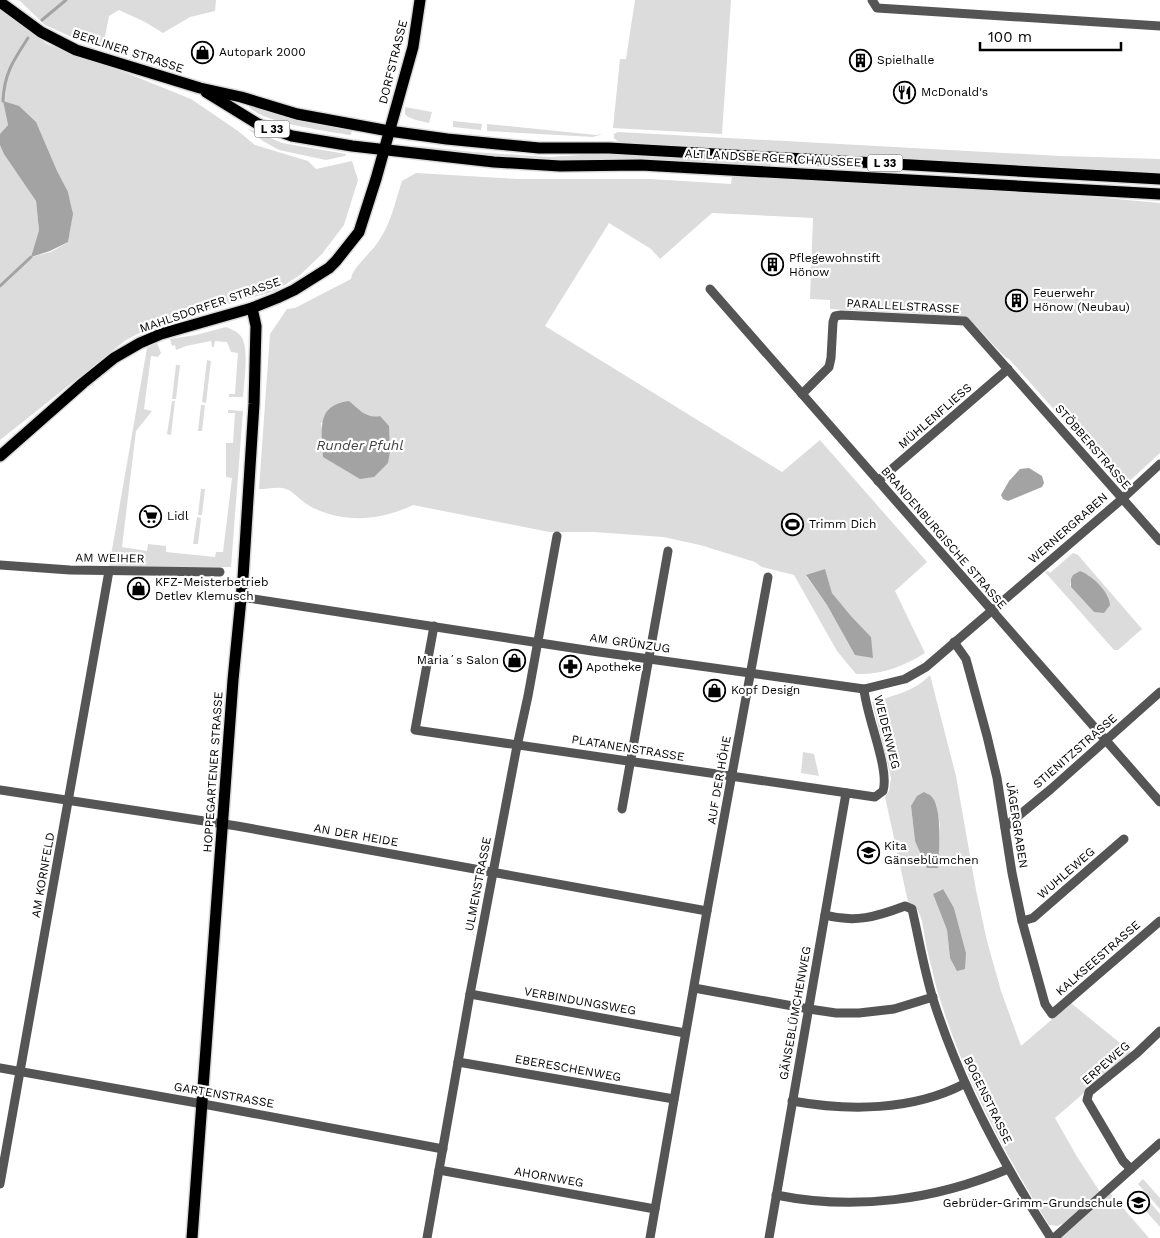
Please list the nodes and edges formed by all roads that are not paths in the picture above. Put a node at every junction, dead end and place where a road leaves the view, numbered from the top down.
1 (420, 0) edge
2 (872, 0) edge
3 (0, 2) edge
4 (1160, 26) edge
5 (200, 88) junction
6 (389, 131) junction
7 (384, 150) junction
8 (1160, 179) edge
9 (1160, 194) edge
10 (710, 289) dead end
11 (252, 308) junction
12 (1008, 369) junction
13 (802, 394) junction
14 (0, 456) edge
15 (1160, 464) edge
16 (878, 481) junction
17 (1122, 499) junction
18 (557, 536) dead end
19 (1160, 541) edge
20 (668, 551) dead end
21 (0, 565) edge
22 (109, 571) junction
23 (220, 572) dead end
24 (768, 577) dead end
25 (241, 597) junction
26 (991, 611) junction
27 (434, 626) junction
28 (538, 642) junction
29 (954, 642) junction
30 (648, 658) junction
31 (750, 673) junction
32 (864, 689) junction
33 (1160, 692) edge
34 (1106, 740) junction
35 (518, 744) junction
36 (630, 761) junction
37 (732, 776) junction
38 (0, 790) edge
39 (836, 791) joint
40 (846, 793) junction
41 (69, 801) junction
42 (1160, 802) edge
43 (622, 809) dead end
44 (223, 824) junction
45 (1005, 826) junction
46 (1124, 839) dead end
47 (493, 872) junction
48 (707, 911) junction
49 (825, 915) junction
50 (1160, 920) edge
51 (1022, 921) junction
52 (694, 988) junction
53 (470, 994) junction
54 (933, 997) junction
55 (809, 1010) junction
56 (1052, 1014) joint
57 (1160, 1032) edge
58 (685, 1033) junction
59 (458, 1062) junction
60 (0, 1068) edge
61 (21, 1072) junction
62 (964, 1084) junction
63 (674, 1100) junction
64 (792, 1101) junction
65 (203, 1104) junction
66 (1160, 1143) edge
67 (443, 1149) junction
68 (1008, 1169) junction
69 (1131, 1169) junction
70 (439, 1170) junction
71 (0, 1184) edge
72 (776, 1194) junction
73 (655, 1209) junction
74 (192, 1238) edge
75 (427, 1238) edge
76 (650, 1238) edge
77 (769, 1238) edge
78 (1052, 1238) edge

1 - 6 main road, DORFSTRASSE
2 - 4 street
3 - 5 main road, BERLINER STRASSE / L 33
5 - 6 main road, BERLINER STRASSE / L 33
5 - 7 main road, BERLINER STRASSE / L 33
6 - 7 main road, DORFSTRASSE
6 - 8 main road, ALTLANDSBERGER CHAUSSEE / L 33
7 - 9 main road, ALTLANDSBERGER CHAUSSEE / L 33
7 - 11 main road, MAHLSDORFER STRASSE
10 - 13 street, BRANDENBURGISCHE STRASSE
11 - 14 main road, MAHLSDORFER STRASSE
11 - 25 main road, HOPPEGARTENER STRASSE
12 - 13 street, PARALLELSTRASSE
12 - 16 street, MÜHLENFLIESS
12 - 17 street, STÖBBERSTRASSE
13 - 16 street, BRANDENBURGISCHE STRASSE
15 - 17 street, WERNERGRABEN
16 - 26 street, BRANDENBURGISCHE STRASSE
17 - 19 street, STÖBBERSTRASSE
17 - 26 street, WERNERGRABEN
18 - 28 street, ULMENSTRASSE
20 - 30 street
21 - 22 street, AM WEIHER
22 - 23 street, AM WEIHER
22 - 41 street, AM KORNFELD
24 - 31 street, AUF DER HÖHE
25 - 27 street, AM GRÜNZUG
25 - 44 main road, HOPPEGARTENER STRASSE
26 - 29 street, AM GRÜNZUG
26 - 34 street, BRANDENBURGISCHE STRASSE
27 - 28 street, AM GRÜNZUG
27 - 35 street, PLATANENSTRASSE
28 - 30 street, AM GRÜNZUG
28 - 35 street, ULMENSTRASSE
29 - 32 street, AM GRÜNZUG
29 - 45 street, JÄGERGRABEN
30 - 31 street, AM GRÜNZUG
30 - 36 street
31 - 32 street, AM GRÜNZUG
31 - 37 street, AUF DER HÖHE
32 - 40 street, WEIDENWEG
33 - 34 street, STIENITZSTRASSE
34 - 42 street, BRANDENBURGISCHE STRASSE
34 - 45 street, STIENITZSTRASSE
35 - 36 street, PLATANENSTRASSE
35 - 47 street, ULMENSTRASSE
36 - 37 street, PLATANENSTRASSE
36 - 43 street
37 - 39 street, PLATANENSTRASSE
37 - 48 street, AUF DER HÖHE
38 - 41 street, AN DER HEIDE
39 - 40 street, WEIDENWEG
40 - 49 street, GÄNSEBLÜMCHENWEG
41 - 44 street, AN DER HEIDE
41 - 61 street, AM KORNFELD
44 - 47 street, AN DER HEIDE
44 - 65 main road, HOPPEGARTENER STRASSE
45 - 51 street, JÄGERGRABEN
46 - 51 street, WUHLEWEG
47 - 48 street, AN DER HEIDE
47 - 53 street, ULMENSTRASSE
48 - 52 street, AUF DER HÖHE
49 - 54 street, BOGENSTRASSE
49 - 55 street, GÄNSEBLÜMCHENWEG
50 - 56 street, KALKSEESTRASSE
51 - 56 street, JÄGERGRABEN
52 - 55 street
52 - 58 street, AUF DER HÖHE
53 - 58 street, VERBINDUNGSWEG
53 - 59 street, ULMENSTRASSE
54 - 55 street
54 - 62 street, BOGENSTRASSE
55 - 64 street, GÄNSEBLÜMCHENWEG
57 - 69 street, ERPEWEG
58 - 63 street, AUF DER HÖHE
59 - 63 street, EBERESCHENWEG
59 - 67 street, ULMENSTRASSE
60 - 61 street, GARTENSTRASSE
61 - 65 street, GARTENSTRASSE
61 - 71 street, AM KORNFELD
62 - 64 street
62 - 68 street, BOGENSTRASSE
63 - 73 street, AUF DER HÖHE
64 - 72 street, GÄNSEBLÜMCHENWEG
65 - 67 street, GARTENSTRASSE
65 - 74 main road, HOPPEGARTENER STRASSE
66 - 69 street
67 - 70 street, ULMENSTRASSE
68 - 72 street
68 - 78 street, BOGENSTRASSE
69 - 78 street
70 - 73 street, AHORNWEG
70 - 75 street, ULMENSTRASSE
72 - 77 street, GÄNSEBLÜMCHENWEG
73 - 76 street, AUF DER HÖHE

